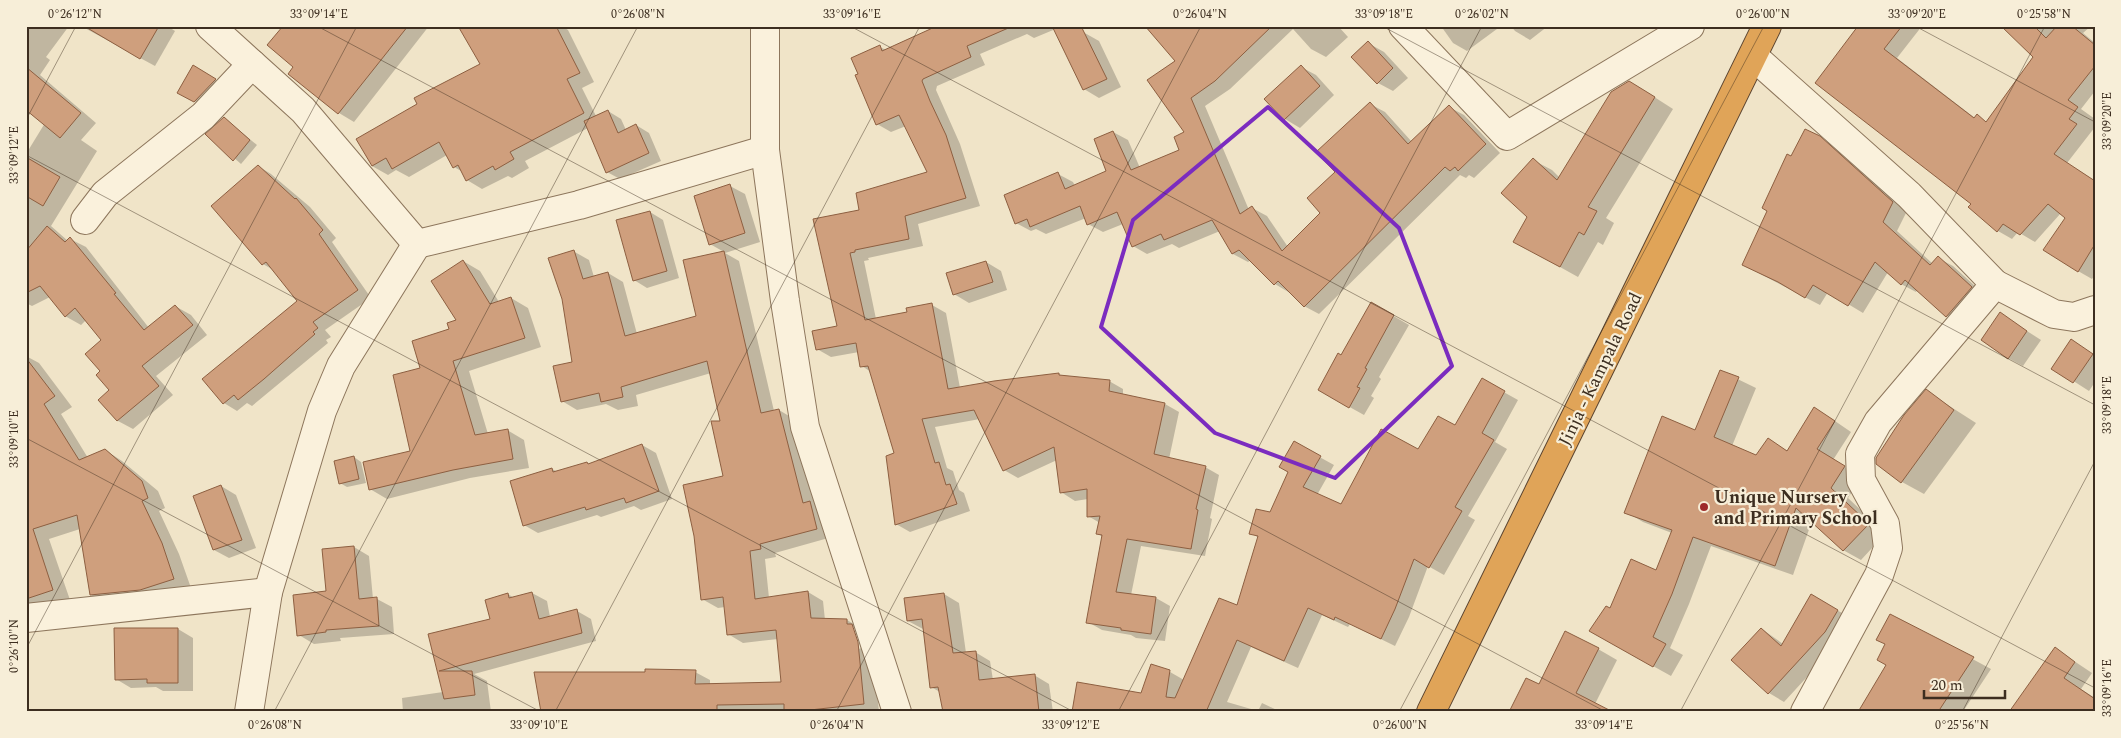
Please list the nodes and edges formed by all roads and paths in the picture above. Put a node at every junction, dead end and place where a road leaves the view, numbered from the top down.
1 (210, 26) edge
2 (765, 26) edge
3 (1403, 26) edge
4 (1690, 26) edge
5 (1767, 26) edge
6 (1753, 56) junction
7 (252, 64) junction
8 (764, 150) junction
9 (85, 220) dead end
10 (417, 244) junction
11 (1995, 284) junction
12 (2095, 310) edge
13 (268, 592) junction
14 (26, 618) edge
15 (249, 712) edge
16 (897, 712) edge
17 (1431, 712) edge
18 (1805, 712) edge

1 - 7 street
2 - 8 street
3 - 4 street
5 - 6 highway, Jinja - Kampala Road
6 - 11 street
6 - 17 highway, Jinja - Kampala Road
7 - 9 street
7 - 10 street
8 - 10 street
8 - 16 street
10 - 13 street
11 - 12 street
11 - 18 street
13 - 14 street
13 - 15 street

